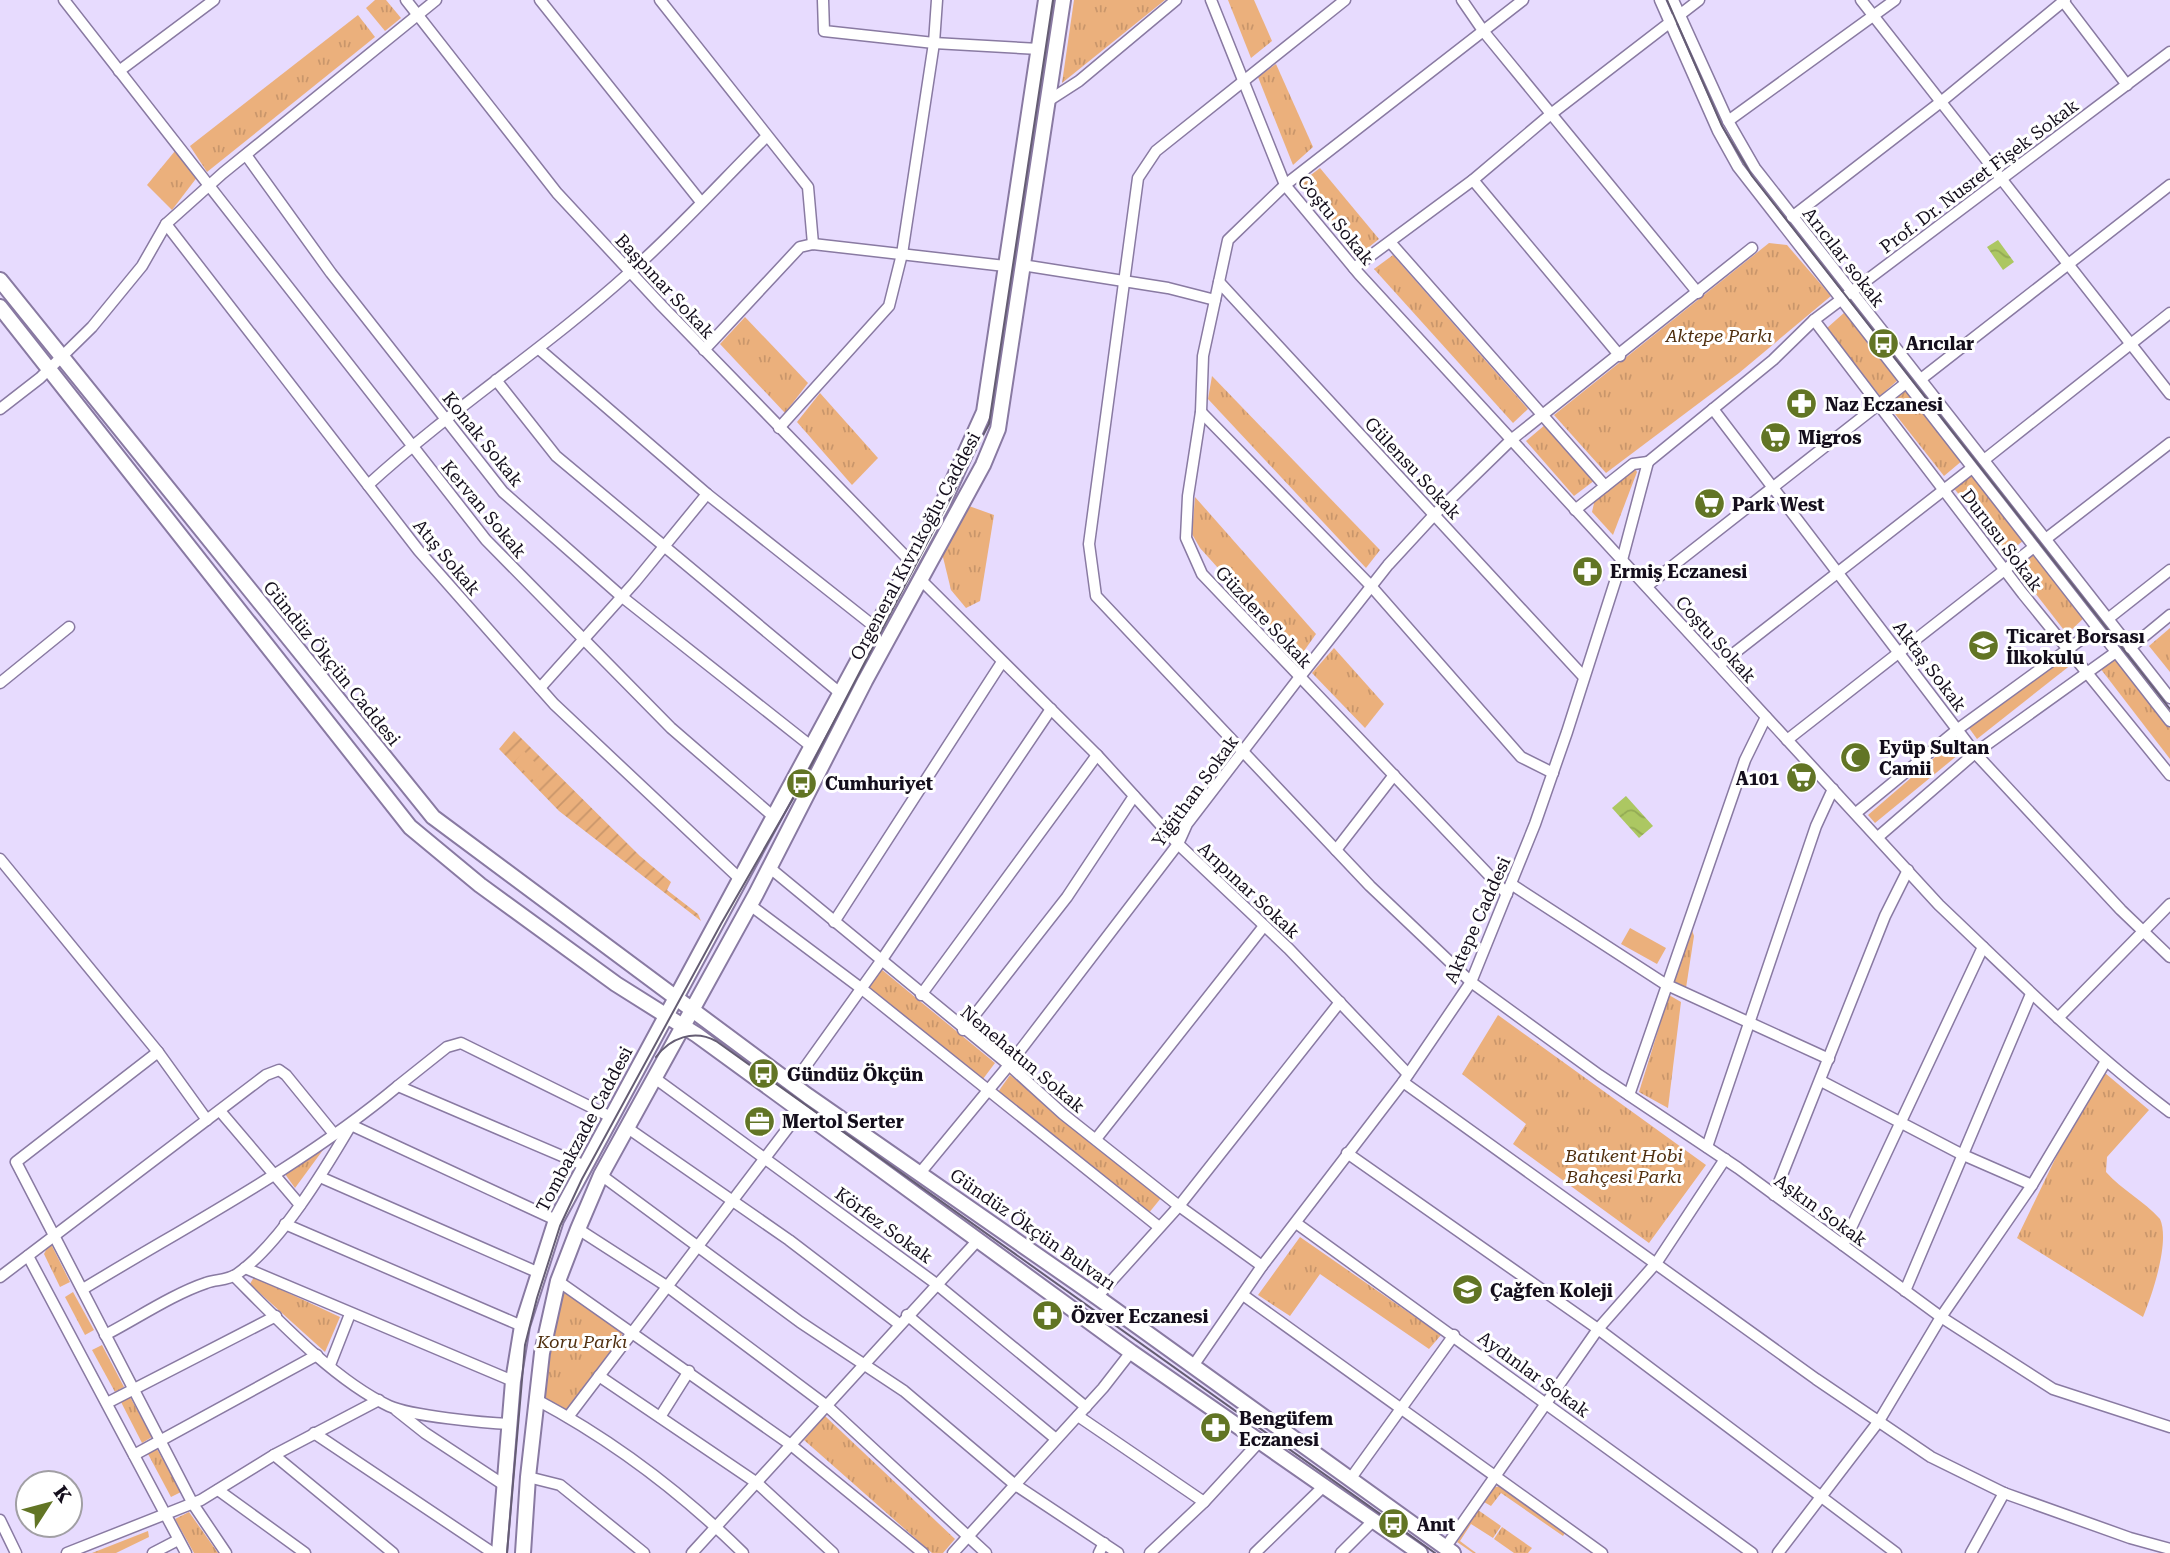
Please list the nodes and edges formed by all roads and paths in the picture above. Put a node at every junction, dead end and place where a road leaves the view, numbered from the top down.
1 (64, 0) edge
2 (215, 0) edge
3 (406, 0) edge
4 (436, 0) edge
5 (540, 0) edge
6 (660, 0) edge
7 (823, 0) edge
8 (937, 0) edge
9 (1046, 0) edge
10 (1063, 0) edge
11 (1176, 0) edge
12 (1211, 0) edge
13 (1345, 0) edge
14 (1462, 0) edge
15 (1523, 0) edge
16 (1660, 0) edge
17 (1673, 0) edge
18 (1699, 0) edge
19 (1861, 0) edge
20 (1895, 0) edge
21 (2064, 1) edge
22 (1679, 14) junction
23 (418, 15) junction
24 (1875, 17) junction
25 (1670, 23) junction
26 (1484, 32) junction
27 (934, 43) junction
28 (1039, 49) junction
29 (2170, 52) edge
30 (119, 71) junction
31 (1241, 80) junction
32 (2127, 85) junction
33 (1048, 101) junction
34 (1942, 102) junction
35 (1551, 114) junction
36 (1728, 121) junction
37 (766, 137) junction
38 (246, 155) junction
39 (1473, 180) junction
40 (2002, 180) junction
41 (1286, 185) junction
42 (2170, 185) edge
43 (208, 186) junction
44 (701, 202) junction
45 (1792, 217) junction
46 (166, 224) junction
47 (1390, 242) junction
48 (813, 244) junction
49 (1752, 248) dead end
50 (902, 254) junction
51 (1022, 265) junction
52 (1005, 266) junction
53 (2068, 266) junction
54 (1354, 268) junction
55 (630, 272) junction
56 (0, 280) edge
57 (1123, 280) junction
58 (1219, 282) junction
59 (1851, 292) junction
60 (1698, 293) junction
61 (1215, 300) junction
62 (1841, 300) junction
63 (0, 307) edge
64 (2170, 313) edge
65 (1814, 320) junction
66 (2130, 344) junction
67 (539, 349) junction
68 (704, 350) junction
69 (1620, 356) junction
70 (62, 357) junction
71 (49, 370) junction
72 (1921, 379) junction
73 (496, 380) junction
74 (1906, 383) junction
75 (2170, 394) edge
76 (1879, 404) junction
77 (0, 409) edge
78 (1713, 409) junction
79 (1201, 412) junction
80 (1543, 415) junction
81 (445, 417) junction
82 (779, 428) junction
83 (1511, 440) junction
84 (2170, 443) edge
85 (411, 446) junction
86 (1984, 460) junction
87 (1648, 462) junction
88 (1972, 468) junction
89 (368, 485) junction
90 (1605, 485) junction
91 (1774, 487) junction
92 (1943, 488) junction
93 (707, 494) junction
94 (1575, 510) junction
95 (1435, 514) junction
96 (2047, 538) junction
97 (665, 547) junction
98 (2034, 547) junction
99 (1622, 560) junction
100 (910, 561) junction
101 (2006, 570) junction
102 (2170, 570) edge
103 (1840, 572) junction
104 (921, 580) junction
105 (1371, 586) junction
106 (1647, 586) junction
107 (621, 596) junction
108 (2170, 615) edge
109 (2109, 618) junction
110 (69, 627) dead end
111 (875, 627) junction
112 (2097, 628) junction
113 (583, 639) junction
114 (2066, 648) junction
115 (2130, 648) junction
116 (1899, 650) junction
117 (2116, 652) junction
118 (1002, 662) junction
119 (1719, 665) junction
120 (2087, 672) junction
121 (1583, 676) junction
122 (1299, 678) junction
123 (0, 683) edge
124 (540, 688) junction
125 (840, 693) junction
126 (2170, 698) edge
127 (1051, 709) junction
128 (1766, 717) junction
129 (2170, 722) edge
130 (1958, 729) junction
131 (1787, 740) junction
132 (812, 747) junction
133 (1244, 750) junction
134 (1975, 753) junction
135 (1097, 755) junction
136 (1553, 773) junction
137 (1394, 775) junction
138 (2170, 775) edge
139 (1833, 789) junction
140 (1134, 796) junction
141 (1856, 813) junction
142 (775, 818) junction
143 (1878, 837) junction
144 (1178, 844) junction
145 (1336, 850) junction
146 (0, 859) edge
147 (770, 868) junction
148 (1908, 870) junction
149 (738, 878) junction
150 (1511, 884) junction
151 (1507, 894) junction
152 (2170, 904) edge
153 (750, 905) junction
154 (834, 922) junction
155 (1264, 926) junction
156 (2144, 932) junction
157 (1983, 947) junction
158 (2170, 957) edge
159 (881, 961) junction
160 (1471, 982) junction
161 (1665, 984) junction
162 (862, 989) junction
163 (2031, 994) junction
164 (921, 995) junction
165 (676, 997) junction
166 (1339, 1002) junction
167 (693, 1009) junction
168 (667, 1015) junction
169 (2058, 1018) junction
170 (1751, 1021) junction
171 (684, 1027) junction
172 (963, 1030) junction
173 (159, 1052) junction
174 (1829, 1059) junction
175 (2106, 1061) junction
176 (663, 1065) joint
177 (1009, 1065) junction
178 (1405, 1078) junction
179 (656, 1079) junction
180 (1821, 1081) junction
181 (793, 1084) junction
182 (398, 1086) junction
183 (988, 1091) junction
184 (1629, 1095) junction
185 (220, 1111) junction
186 (800, 1112) junction
187 (2170, 1112) edge
188 (609, 1116) junction
189 (207, 1120) junction
190 (1900, 1122) junction
191 (351, 1125) junction
192 (629, 1129) junction
193 (334, 1134) junction
194 (1096, 1139) junction
195 (1707, 1147) junction
196 (1347, 1153) junction
197 (1961, 1154) junction
198 (766, 1158) junction
199 (1725, 1159) junction
200 (583, 1165) junction
201 (920, 1173) junction
202 (601, 1175) junction
203 (275, 1176) junction
204 (320, 1177) junction
205 (2032, 1185) junction
206 (1774, 1195) junction
207 (733, 1201) junction
208 (300, 1205) junction
209 (1179, 1206) junction
210 (556, 1220) junction
211 (1296, 1223) junction
212 (285, 1224) junction
213 (1159, 1227) junction
214 (578, 1229) junction
215 (53, 1233) junction
216 (978, 1240) junction
217 (1843, 1245) junction
218 (698, 1248) junction
219 (28, 1256) junction
220 (1657, 1262) junction
221 (1262, 1266) junction
222 (245, 1268) junction
223 (537, 1272) junction
224 (234, 1276) junction
225 (0, 1277) edge
226 (558, 1282) junction
227 (935, 1283) junction
228 (668, 1287) junction
229 (83, 1289) junction
230 (1905, 1291) junction
231 (1243, 1295) junction
232 (1097, 1297) junction
233 (350, 1314) junction
234 (907, 1315) junction
235 (276, 1316) junction
236 (1941, 1317) junction
237 (899, 1324) junction
238 (522, 1326) junction
239 (1598, 1329) junction
240 (635, 1332) junction
241 (105, 1335) junction
242 (1454, 1335) junction
243 (1131, 1352) junction
244 (317, 1355) junction
245 (864, 1364) junction
246 (330, 1365) junction
247 (1193, 1366) junction
248 (689, 1371) junction
249 (599, 1376) junction
250 (513, 1381) junction
251 (132, 1389) junction
252 (537, 1399) junction
253 (379, 1400) junction
254 (107, 1403) junction
255 (1548, 1404) junction
256 (827, 1406) junction
257 (1086, 1407) junction
258 (396, 1408) junction
259 (1402, 1408) junction
260 (1078, 1416) junction
261 (568, 1417) junction
262 (660, 1417) junction
263 (1879, 1421) junction
264 (511, 1424) junction
265 (2170, 1427) edge
266 (314, 1433) junction
267 (1056, 1439) junction
268 (160, 1441) junction
269 (1260, 1441) junction
270 (791, 1444) junction
271 (134, 1455) junction
272 (274, 1455) junction
273 (1494, 1475) junction
274 (528, 1477) junction
275 (1351, 1478) junction
276 (757, 1483) junction
277 (1014, 1484) junction
278 (504, 1485) junction
279 (1325, 1485) junction
280 (218, 1490) junction
281 (2004, 1493) junction
282 (1820, 1498) junction
283 (1204, 1502) junction
284 (193, 1504) junction
285 (166, 1516) junction
286 (0, 1520) edge
287 (1374, 1520) junction
288 (717, 1527) junction
289 (968, 1536) junction
290 (178, 1540) junction
291 (1102, 1548) edge
292 (2170, 1549) edge
293 (1449, 1550) edge
294 (1974, 1552) edge
295 (16, 1553) edge
296 (67, 1553) edge
297 (153, 1553) edge
298 (186, 1553) edge
299 (226, 1553) edge
300 (305, 1553) edge
301 (393, 1553) edge
302 (493, 1553) edge
303 (499, 1553) edge
304 (523, 1553) edge
305 (644, 1553) edge
306 (692, 1553) edge
307 (743, 1553) edge
308 (834, 1553) edge
309 (923, 1553) edge
310 (953, 1553) edge
311 (986, 1553) edge
312 (1118, 1553) edge
313 (1150, 1553) edge
314 (1255, 1553) edge
315 (1341, 1553) edge
316 (1420, 1553) edge
317 (1602, 1553) edge
318 (1752, 1553) edge
319 (1778, 1553) edge
320 (1896, 1553) edge

1 - 30 street, Kervan Sokak
2 - 30 street
3 - 23 street, Başpınar Sokak
4 - 23 street
5 - 44 street
6 - 37 street
7 - 27 street
8 - 27 street
9 - 28 street, Tombakzade Caddesi
10 - 33 street, Orgeneral Kıvrıkoğlu Caddesi
11 - 33 street
12 - 31 street, Coştu Sokak
13 - 31 street, Aşkın Sokak
14 - 26 street
15 - 26 street, Güzdere Sokak
16 - 25 street
17 - 22 street
18 - 22 street
19 - 24 street
20 - 24 street
21 - 32 street
21 - 34 street
22 - 25 street
22 - 36 street, Arıcılar sokak
23 - 38 street
23 - 55 street, Başpınar Sokak
24 - 34 street
24 - 36 street
25 - 35 street
25 - 62 street
26 - 35 street
26 - 41 street, Güzdere Sokak
27 - 28 street
27 - 50 street
28 - 52 street, Tombakzade Caddesi
29 - 32 street, Prof. Dr. Nusret Fişek Sokak
30 - 43 street, Kervan Sokak
31 - 41 street, Coştu Sokak
31 - 57 street, Aşkın Sokak
32 - 40 street, Prof. Dr. Nusret Fişek Sokak
33 - 51 street, Orgeneral Kıvrıkoğlu Caddesi
34 - 40 street
34 - 45 street
35 - 39 street
35 - 60 street
36 - 45 street, Arıcılar sokak
37 - 44 street
37 - 48 street
38 - 43 street
38 - 81 street, Konak Sokak
39 - 47 street
39 - 69 street
40 - 53 street
40 - 59 street, Prof. Dr. Nusret Fişek Sokak
41 - 54 street, Coştu Sokak
41 - 58 street, Güzdere Sokak
42 - 53 street
43 - 46 street
43 - 85 street, Kervan Sokak
44 - 55 street
45 - 59 street, Arıcılar sokak
46 - 70 street
46 - 89 street, Atış Sokak
47 - 54 street
47 - 80 street
48 - 50 street
48 - 68 street
49 - 60 street, Yiğithan Sokak
50 - 52 street
50 - 82 street
51 - 57 street
51 - 104 street, Orgeneral Kıvrıkoğlu Caddesi
52 - 100 street, Tombakzade Caddesi
53 - 66 street
53 - 72 street
54 - 83 street, Coştu Sokak
55 - 67 street
55 - 68 street, Başpınar Sokak
56 - 70 street, Gündüz Ökçün Caddesi
57 - 61 street
57 - 133 street, Aşkın Sokak
58 - 61 street, Güzdere Sokak
58 - 95 street, Gülensu Sokak
59 - 62 street, Prof. Dr. Nusret Fişek Sokak
59 - 72 street, Arıcılar sokak
60 - 69 street, Yiğithan Sokak
61 - 79 street, Güzdere Sokak
62 - 65 street, Prof. Dr. Nusret Fişek Sokak
62 - 74 street
63 - 71 street
64 - 66 street
65 - 76 street, Durusu Sokak
65 - 78 street, Prof. Dr. Nusret Fişek Sokak
66 - 75 street
66 - 86 street
67 - 73 street
67 - 93 street
68 - 82 street, Başpınar Sokak
69 - 80 street, Yiğithan Sokak
70 - 71 street
70 - 165 street, Gündüz Ökçün Caddesi
71 - 77 street
71 - 168 street
72 - 86 street, Arıcılar sokak
73 - 81 street
73 - 97 street
74 - 76 street
74 - 88 street
76 - 91 street
76 - 92 street, Durusu Sokak
78 - 87 street, Prof. Dr. Nusret Fişek Sokak
78 - 91 street, Aktaş Sokak
79 - 105 street
79 - 122 street, Güzdere Sokak
80 - 83 street, Yiğithan Sokak
80 - 90 street
81 - 85 street
81 - 107 street, Konak Sokak
82 - 100 street, Başpınar Sokak
83 - 94 street, Coştu Sokak
83 - 95 street, Yiğithan Sokak
84 - 96 street
85 - 89 street
85 - 113 street, Kervan Sokak
86 - 96 street, Arıcılar sokak
87 - 90 street, Prof. Dr. Nusret Fişek Sokak
87 - 99 street, Aktepe Caddesi
88 - 92 street
88 - 98 street
89 - 124 street, Atış Sokak
90 - 94 street, Prof. Dr. Nusret Fişek Sokak
91 - 103 street, Aktaş Sokak
91 - 106 street
92 - 101 street, Durusu Sokak
92 - 103 street
93 - 97 street
93 - 111 street
94 - 99 street, Coştu Sokak
95 - 105 street, Yiğithan Sokak
95 - 121 street, Gülensu Sokak
96 - 109 street, Arıcılar sokak
97 - 107 street
97 - 125 street
98 - 101 street
98 - 112 street
99 - 106 street, Coştu Sokak
99 - 121 street, Aktepe Caddesi
100 - 111 street, Tombakzade Caddesi
101 - 114 street, Durusu Sokak
101 - 116 street
102 - 109 street
103 - 116 street, Aktaş Sokak
103 - 119 street
104 - 118 street, Arıpınar Sokak
104 - 147 street, Orgeneral Kıvrıkoğlu Caddesi
105 - 122 street, Yiğithan Sokak
105 - 136 street
106 - 119 street, Coştu Sokak
107 - 113 street
107 - 132 street, Konak Sokak
108 - 115 street
109 - 115 street, Arıcılar sokak
110 - 123 street
111 - 125 street, Tombakzade Caddesi
112 - 114 street
112 - 117 street
113 - 124 street
113 - 142 street, Kervan Sokak
114 - 120 street, Durusu Sokak
114 - 130 street
115 - 126 street, Arıcılar sokak
116 - 130 street, Aktaş Sokak
116 - 131 street
117 - 120 street
117 - 129 street
118 - 127 street, Arıpınar Sokak
118 - 154 street
119 - 128 street, Coştu Sokak
120 - 134 street
120 - 138 street, Durusu Sokak
121 - 136 street, Aktepe Caddesi
122 - 133 street, Yiğithan Sokak
122 - 137 street, Güzdere Sokak
124 - 149 street, Atış Sokak
125 - 132 street, Tombakzade Caddesi
127 - 135 street, Arıpınar Sokak
127 - 159 street
128 - 131 street, Coştu Sokak
128 - 161 street
130 - 134 street, Aktaş Sokak
130 - 141 street
131 - 139 street, Coştu Sokak
132 - 142 street, Tombakzade Caddesi
133 - 144 street, Yiğithan Sokak
133 - 145 street, Aşkın Sokak
134 - 143 street
134 - 156 street, Aktaş Sokak
135 - 140 street, Arıpınar Sokak
135 - 164 street
136 - 150 street, Aktepe Caddesi
137 - 145 street
137 - 151 street, Güzdere Sokak
139 - 141 street, Coştu Sokak
139 - 170 street
140 - 144 street, Arıpınar Sokak
140 - 172 street
141 - 143 street, Coştu Sokak
142 - 149 street, Tombakzade Caddesi
143 - 148 street, Coştu Sokak
144 - 155 street, Arıpınar Sokak
144 - 177 street, Yiğithan Sokak
145 - 160 street, Aşkın Sokak
146 - 173 street
147 - 153 street, Orgeneral Kıvrıkoğlu Caddesi
147 - 154 street, Nenehatun Sokak
148 - 157 street, Coştu Sokak
148 - 174 street
149 - 165 street, Tombakzade Caddesi
150 - 151 street, Aktepe Caddesi
150 - 161 street
151 - 160 street, Aktepe Caddesi
152 - 156 street
153 - 162 street
153 - 167 street, Orgeneral Kıvrıkoğlu Caddesi
154 - 159 street, Nenehatun Sokak
155 - 166 street, Arıpınar Sokak
155 - 194 street
156 - 158 street, Aktaş Sokak
156 - 169 street
157 - 163 street, Coştu Sokak
157 - 190 street
159 - 162 street
159 - 164 street, Nenehatun Sokak
160 - 178 street, Aktepe Caddesi
160 - 184 street, Aşkın Sokak
161 - 170 street
161 - 184 street
162 - 181 street
162 - 183 street
163 - 169 street, Coştu Sokak
163 - 197 street
164 - 172 street, Nenehatun Sokak
165 - 167 street, Gündüz Ökçün Caddesi
165 - 168 street, Tombakzade Caddesi
166 - 178 street, Arıpınar Sokak
166 - 209 street
167 - 171 street, Orgeneral Kıvrıkoğlu Caddesi
167 - 181 street, Gündüz Ökçün Bulvarı
168 - 171 street
168 - 188 street, Tombakzade Caddesi
169 - 175 street, Coştu Sokak
170 - 174 street
170 - 195 street
171 - 176 street, Orgeneral Kıvrıkoğlu Caddesi
171 - 186 street
172 - 177 street, Nenehatun Sokak
173 - 189 street
173 - 215 street
174 - 180 street
175 - 187 street, Coştu Sokak
175 - 205 street
176 - 179 street, Tombakzade Caddesi
177 - 183 street, Yiğithan Sokak
177 - 194 street, Nenehatun Sokak
178 - 196 street, Aktepe Caddesi
178 - 220 street, Arıpınar Sokak
179 - 192 street, Tombakzade Caddesi
179 - 198 street, Körfez Sokak
180 - 190 street
180 - 206 street
181 - 201 street, Gündüz Ökçün Bulvarı
182 - 188 street
182 - 191 street
182 - 200 street
183 - 201 street, Yiğithan Sokak
183 - 213 street
184 - 195 street, Aşkın Sokak
185 - 189 street
185 - 193 street
185 - 203 street
186 - 198 street
186 - 216 street
188 - 200 street, Tombakzade Caddesi
189 - 215 street
190 - 197 street
190 - 217 street
191 - 193 street
191 - 204 street
191 - 210 street
192 - 202 street, Tombakzade Caddesi
192 - 207 street
193 - 203 street
194 - 209 street, Nenehatun Sokak
195 - 199 street, Aşkın Sokak
196 - 211 street, Aktepe Caddesi
196 - 239 street
197 - 205 street
197 - 230 street
198 - 207 street
198 - 227 street, Körfez Sokak
199 - 206 street, Aşkın Sokak
199 - 220 street
200 - 210 street, Tombakzade Caddesi
201 - 232 street, Gündüz Ökçün Bulvarı
202 - 214 street, Tombakzade Caddesi
202 - 218 street
203 - 208 street
203 - 229 street
204 - 208 street
204 - 223 street
205 - 236 street
206 - 217 street, Aşkın Sokak
207 - 218 street
207 - 237 street
208 - 212 street
209 - 213 street
209 - 221 street, Nenehatun Sokak
210 - 223 street, Tombakzade Caddesi
211 - 221 street, Aktepe Caddesi
211 - 242 street, Aydınlar Sokak
212 - 222 street
212 - 238 street
213 - 232 street
214 - 226 street, Tombakzade Caddesi
214 - 228 street
215 - 219 street
215 - 229 street
216 - 227 street
216 - 243 street
217 - 230 street, Aşkın Sokak
218 - 228 street
218 - 245 street
219 - 225 street
219 - 254 street
220 - 239 street
220 - 263 street, Arıpınar Sokak
221 - 231 street, Aktepe Caddesi
222 - 224 street
222 - 233 street
223 - 238 street, Tombakzade Caddesi
224 - 235 street
224 - 241 street
226 - 240 street
226 - 252 street, Tombakzade Caddesi
227 - 234 street
227 - 257 street, Körfez Sokak
228 - 240 street
228 - 256 street
229 - 241 street
230 - 236 street, Aşkın Sokak
231 - 247 street, Aktepe Caddesi
231 - 259 street
232 - 247 street, Gündüz Ökçün Bulvarı
233 - 246 street
233 - 250 street
234 - 237 street
234 - 267 street
235 - 244 street
235 - 251 street
236 - 263 street
236 - 265 street, Aşkın Sokak
237 - 245 street
238 - 250 street, Tombakzade Caddesi
239 - 255 street
239 - 282 street
240 - 248 street
240 - 249 street
241 - 251 street
242 - 255 street, Aydınlar Sokak
242 - 259 street
243 - 257 street
243 - 269 street
244 - 246 street
244 - 268 street
245 - 256 street
245 - 277 street
246 - 253 street
247 - 275 street, Gündüz Ökçün Bulvarı
248 - 262 street
248 - 270 street
249 - 261 street
249 - 262 street
250 - 264 street, Tombakzade Caddesi
251 - 254 street
251 - 268 street
252 - 261 street
252 - 274 street, Tombakzade Caddesi
253 - 258 street
253 - 266 street
254 - 271 street
255 - 273 street
255 - 318 street, Aydınlar Sokak
256 - 270 street
256 - 289 street
257 - 260 street
258 - 264 street
258 - 278 street
259 - 273 street
259 - 275 street
260 - 267 street
260 - 283 street
261 - 288 street
262 - 276 street
263 - 281 street, Arıpınar Sokak
263 - 282 street
264 - 278 street, Tombakzade Caddesi
266 - 272 street
266 - 302 street
267 - 277 street
268 - 271 street
268 - 284 street
269 - 279 street
269 - 283 street
270 - 276 street
270 - 309 street
271 - 285 street
272 - 280 street
272 - 301 street
273 - 293 street
273 - 317 street
274 - 304 street, Tombakzade Caddesi
274 - 305 street
275 - 293 street, Gündüz Ökçün Bulvarı
276 - 288 street
276 - 308 street
277 - 289 street
277 - 291 street
278 - 303 street, Tombakzade Caddesi
279 - 287 street
279 - 314 street
280 - 284 street
280 - 300 street
281 - 292 street, Arıpınar Sokak
281 - 294 street
282 - 319 street
282 - 320 street
283 - 313 street
284 - 285 street
284 - 299 street
285 - 290 street
285 - 296 street
286 - 295 street
287 - 315 street
287 - 316 street
288 - 306 street
288 - 307 street
289 - 310 street
289 - 311 street
290 - 297 street
290 - 298 street
291 - 312 street

